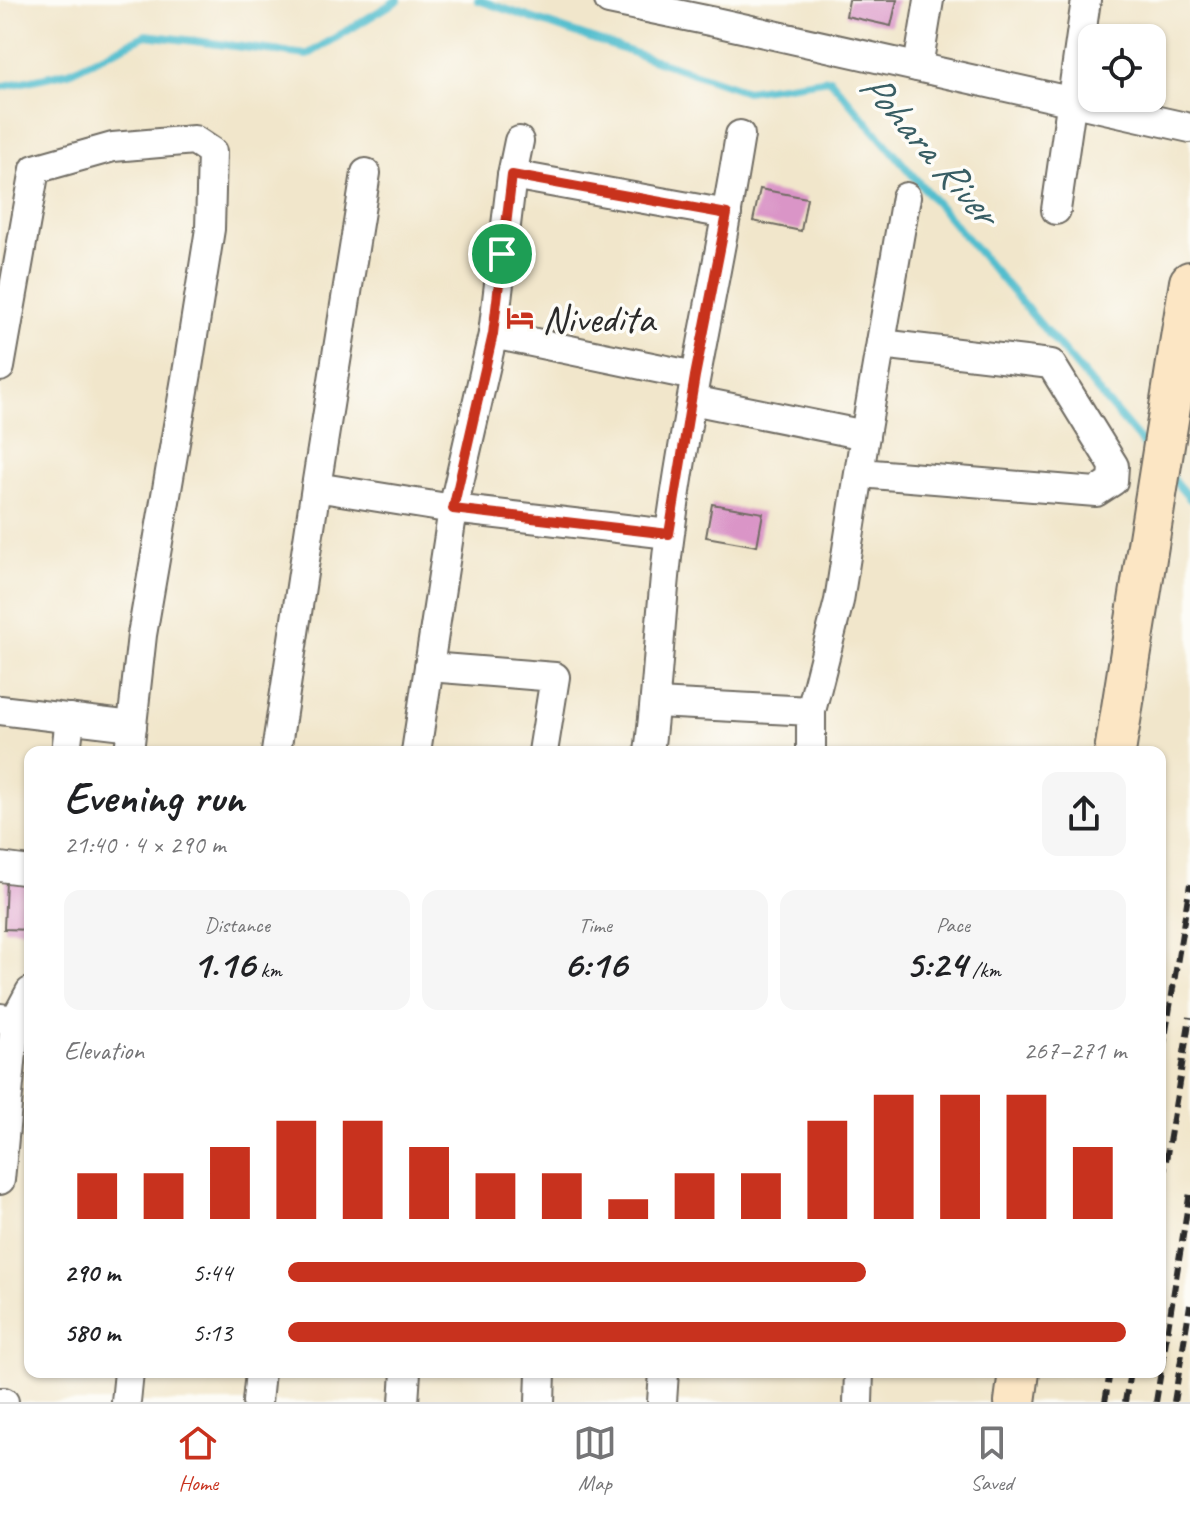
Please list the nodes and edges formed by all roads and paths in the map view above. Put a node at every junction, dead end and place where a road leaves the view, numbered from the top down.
1 (609, 0) edge
2 (929, 0) edge
3 (1086, 0) edge
4 (717, 11) edge
5 (918, 67) junction
6 (1073, 102) junction
7 (1190, 128) edge
8 (740, 135) dead end
9 (519, 141) dead end
10 (366, 173) dead end
11 (512, 175) junction
12 (906, 197) dead end
13 (1056, 210) dead end
14 (727, 214) junction
15 (1190, 282) edge
16 (493, 334) junction
17 (881, 344) junction
18 (0, 367) edge
19 (694, 388) junction
20 (865, 435) junction
21 (860, 473) junction
22 (316, 487) junction
23 (453, 509) junction
24 (669, 534) junction
25 (429, 667) junction
26 (656, 703) junction
27 (0, 710) edge
28 (811, 711) junction
29 (70, 718) junction
30 (131, 739) edge
31 (67, 746) edge
32 (277, 746) edge
33 (417, 746) edge
34 (544, 746) edge
35 (650, 746) edge
36 (811, 746) edge
37 (1116, 746) edge
38 (0, 867) edge
39 (24, 870) edge
40 (24, 999) edge
41 (7, 1019) edge
42 (0, 1180) edge
43 (128, 1378) edge
44 (259, 1378) edge
45 (406, 1378) edge
46 (541, 1378) edge
47 (664, 1378) edge
48 (859, 1378) edge
49 (1018, 1378) edge
50 (126, 1402) edge
51 (257, 1402) edge
52 (404, 1402) edge
53 (540, 1402) edge
54 (662, 1402) edge
55 (858, 1402) edge
56 (1015, 1402) edge

1 - 4 street
2 - 5 street
3 - 6 street
4 - 5 street
5 - 6 street
6 - 7 street
6 - 13 street
8 - 14 street
9 - 11 street
10 - 22 street
11 - 14 street
11 - 16 street
12 - 17 street
14 - 19 street
15 - 37 street
16 - 19 street
16 - 23 street
17 - 20 street
17 - 21 street
18 - 30 street
19 - 20 street
19 - 24 street
20 - 21 street
21 - 28 street
22 - 23 street
22 - 32 street
23 - 24 street
23 - 25 street
24 - 26 street
25 - 33 street
25 - 34 street
26 - 28 street
26 - 35 street
27 - 29 street
28 - 36 street
29 - 30 street
29 - 31 street
38 - 39 street
40 - 41 street
41 - 42 street
43 - 50 street
44 - 51 street
45 - 52 street
46 - 53 street
47 - 54 street
48 - 55 street
49 - 56 street

